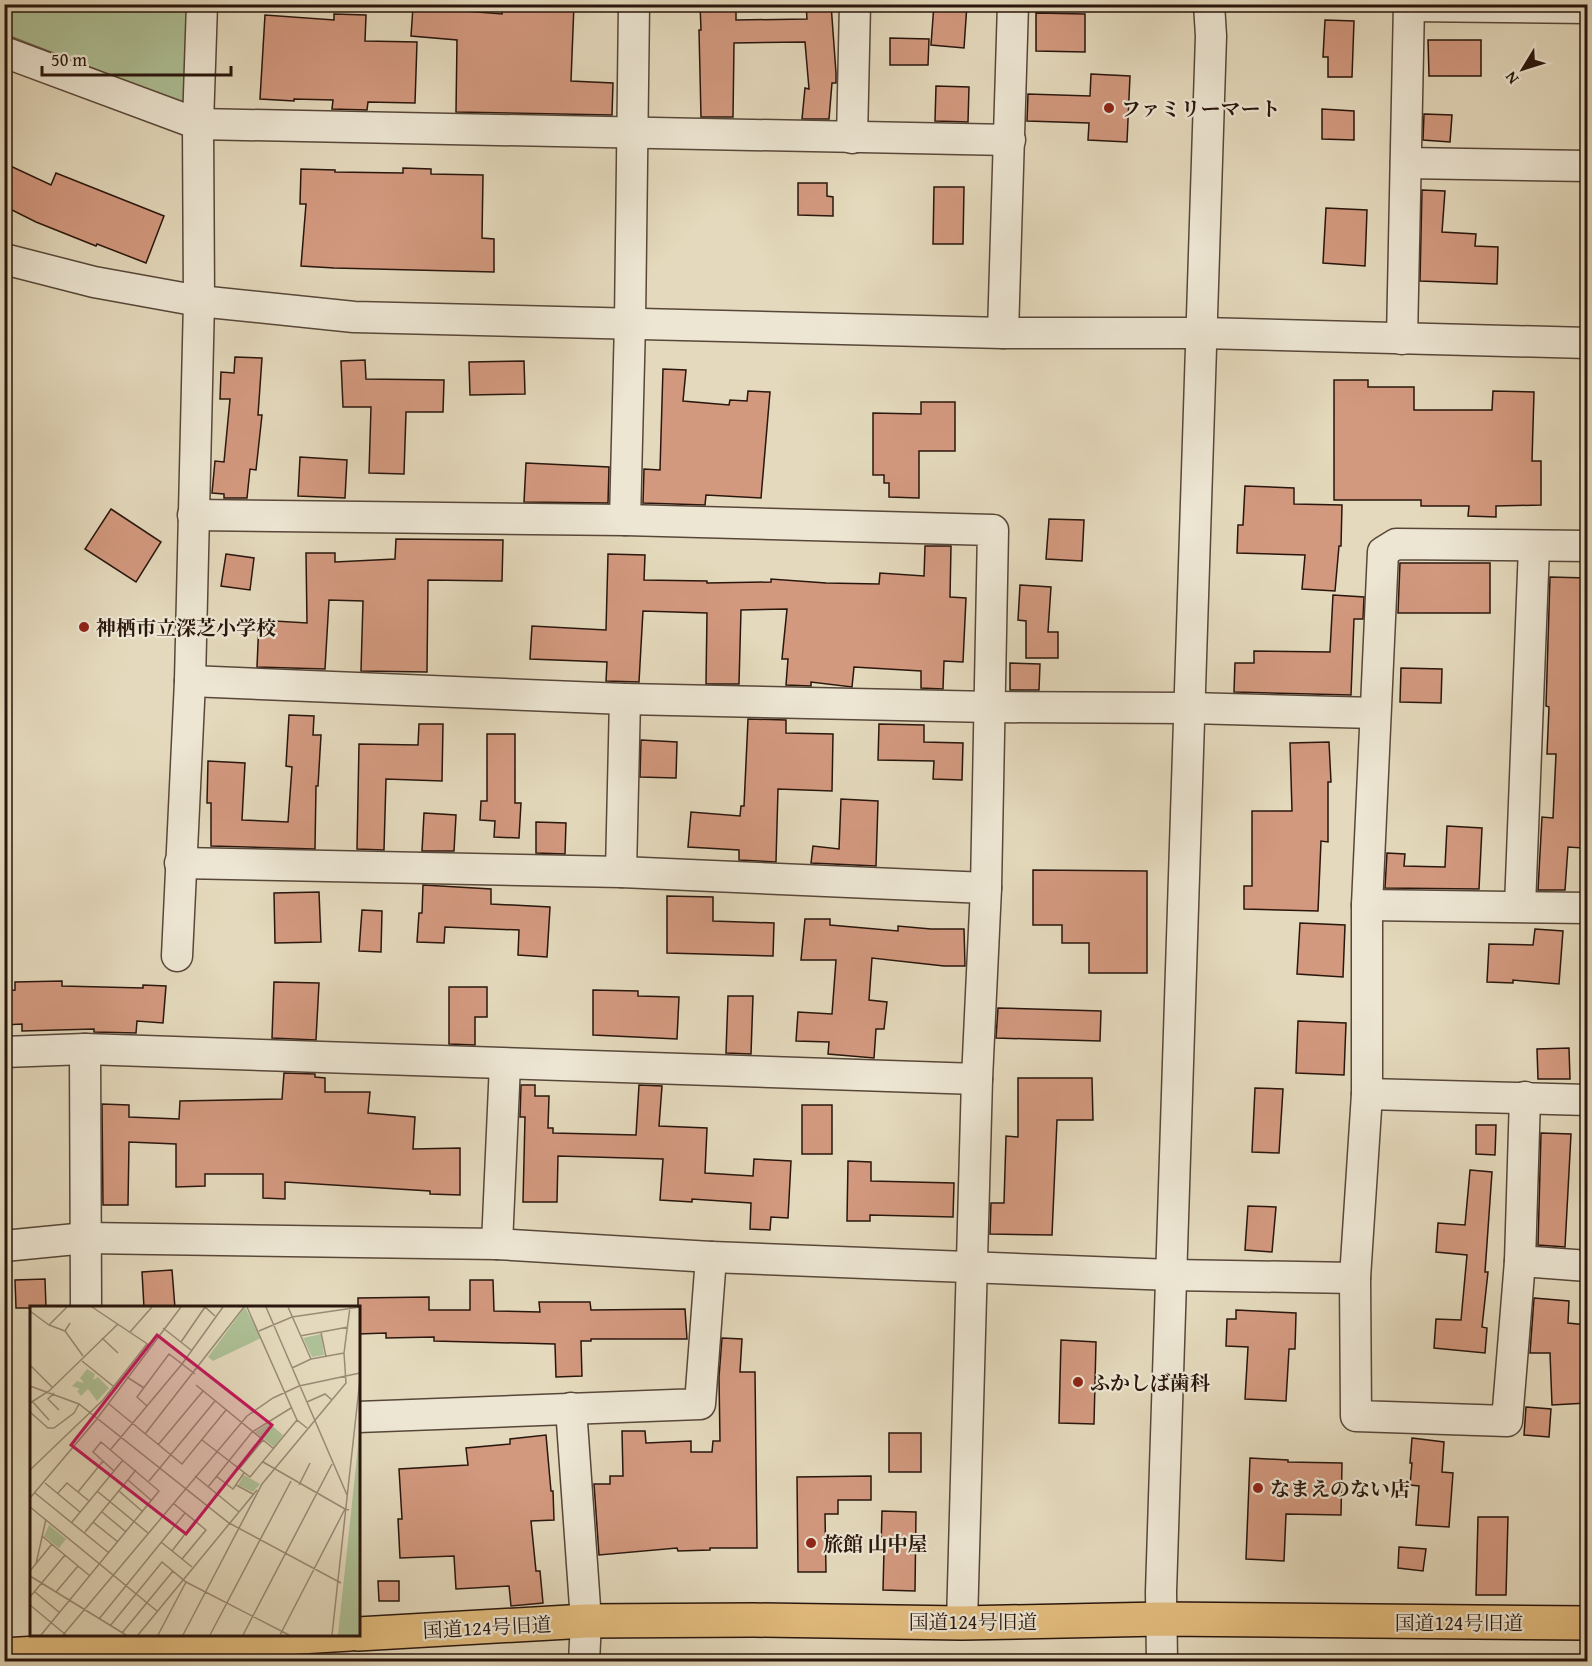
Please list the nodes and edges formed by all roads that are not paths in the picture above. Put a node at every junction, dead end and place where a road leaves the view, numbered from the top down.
1 (202, 4) edge
2 (634, 4) edge
3 (855, 4) edge
4 (1013, 4) edge
5 (1209, 4) edge
6 (1409, 5) edge
7 (1587, 8) edge
8 (4, 52) edge
9 (198, 124) junction
10 (631, 132) junction
11 (852, 138) junction
12 (1010, 140) junction
13 (1406, 163) junction
14 (1587, 166) edge
15 (4, 259) edge
16 (200, 301) junction
17 (630, 322) junction
18 (1003, 333) junction
19 (1201, 333) junction
20 (1402, 339) junction
21 (1587, 343) edge
22 (193, 514) junction
23 (625, 520) junction
24 (1534, 546) junction
25 (1587, 546) edge
26 (190, 681) junction
27 (625, 699) junction
28 (990, 707) junction
29 (1190, 708) junction
30 (1375, 712) junction
31 (180, 863) junction
32 (621, 872) junction
33 (986, 888) junction
34 (1367, 904) junction
35 (1520, 906) junction
36 (1587, 908) edge
37 (177, 956) dead end
38 (85, 1049) junction
39 (4, 1052) edge
40 (505, 1064) junction
41 (977, 1080) junction
42 (1367, 1094) junction
43 (1525, 1097) junction
44 (1587, 1100) edge
45 (86, 1239) junction
46 (497, 1244) junction
47 (4, 1246) edge
48 (711, 1257) junction
49 (1520, 1261) junction
50 (973, 1266) junction
51 (1587, 1266) edge
52 (1172, 1275) junction
53 (1355, 1278) junction
54 (86, 1306) edge
55 (571, 1408) junction
56 (360, 1417) edge
57 (1161, 1619) junction
58 (586, 1621) junction
59 (962, 1623) junction
60 (1587, 1623) edge
61 (360, 1634) edge
62 (339, 1636) edge
63 (4, 1654) edge
64 (142, 1654) edge
65 (584, 1662) edge
66 (1162, 1662) edge

1 - 9 street
2 - 10 street
3 - 11 street
4 - 12 street
5 - 19 street
6 - 7 street
6 - 13 street
8 - 9 street
9 - 10 street
9 - 16 street
10 - 11 street
10 - 17 street
11 - 12 street
12 - 18 street
13 - 14 street
13 - 20 street
15 - 16 street
16 - 17 street
16 - 22 street
17 - 18 street
17 - 23 street
18 - 19 street
19 - 20 street
19 - 29 street
20 - 21 street
22 - 23 street
22 - 26 street
23 - 28 street
24 - 25 street
24 - 30 street
24 - 35 street
26 - 27 street
26 - 31 street
27 - 28 street
27 - 32 street
28 - 29 street
28 - 33 street
29 - 30 street
29 - 52 street
30 - 34 street
31 - 32 street
31 - 37 street
32 - 33 street
33 - 41 street
34 - 35 street
34 - 42 street
35 - 36 street
38 - 39 street
38 - 40 street
38 - 45 street
40 - 41 street
40 - 46 street
41 - 50 street
42 - 43 street
42 - 53 street
43 - 44 street
43 - 49 street
45 - 46 street
45 - 47 street
45 - 54 street
46 - 48 street
48 - 50 street
48 - 55 street
49 - 51 street
49 - 53 street
50 - 52 street
50 - 59 street
52 - 53 street
52 - 57 street
55 - 56 street
55 - 58 street
57 - 59 highway, 国道124号旧道
57 - 60 highway, 国道124号旧道
57 - 66 street
58 - 59 highway, 国道124号旧道
58 - 61 highway, 国道124号旧道
58 - 65 street
62 - 64 highway
63 - 64 highway

